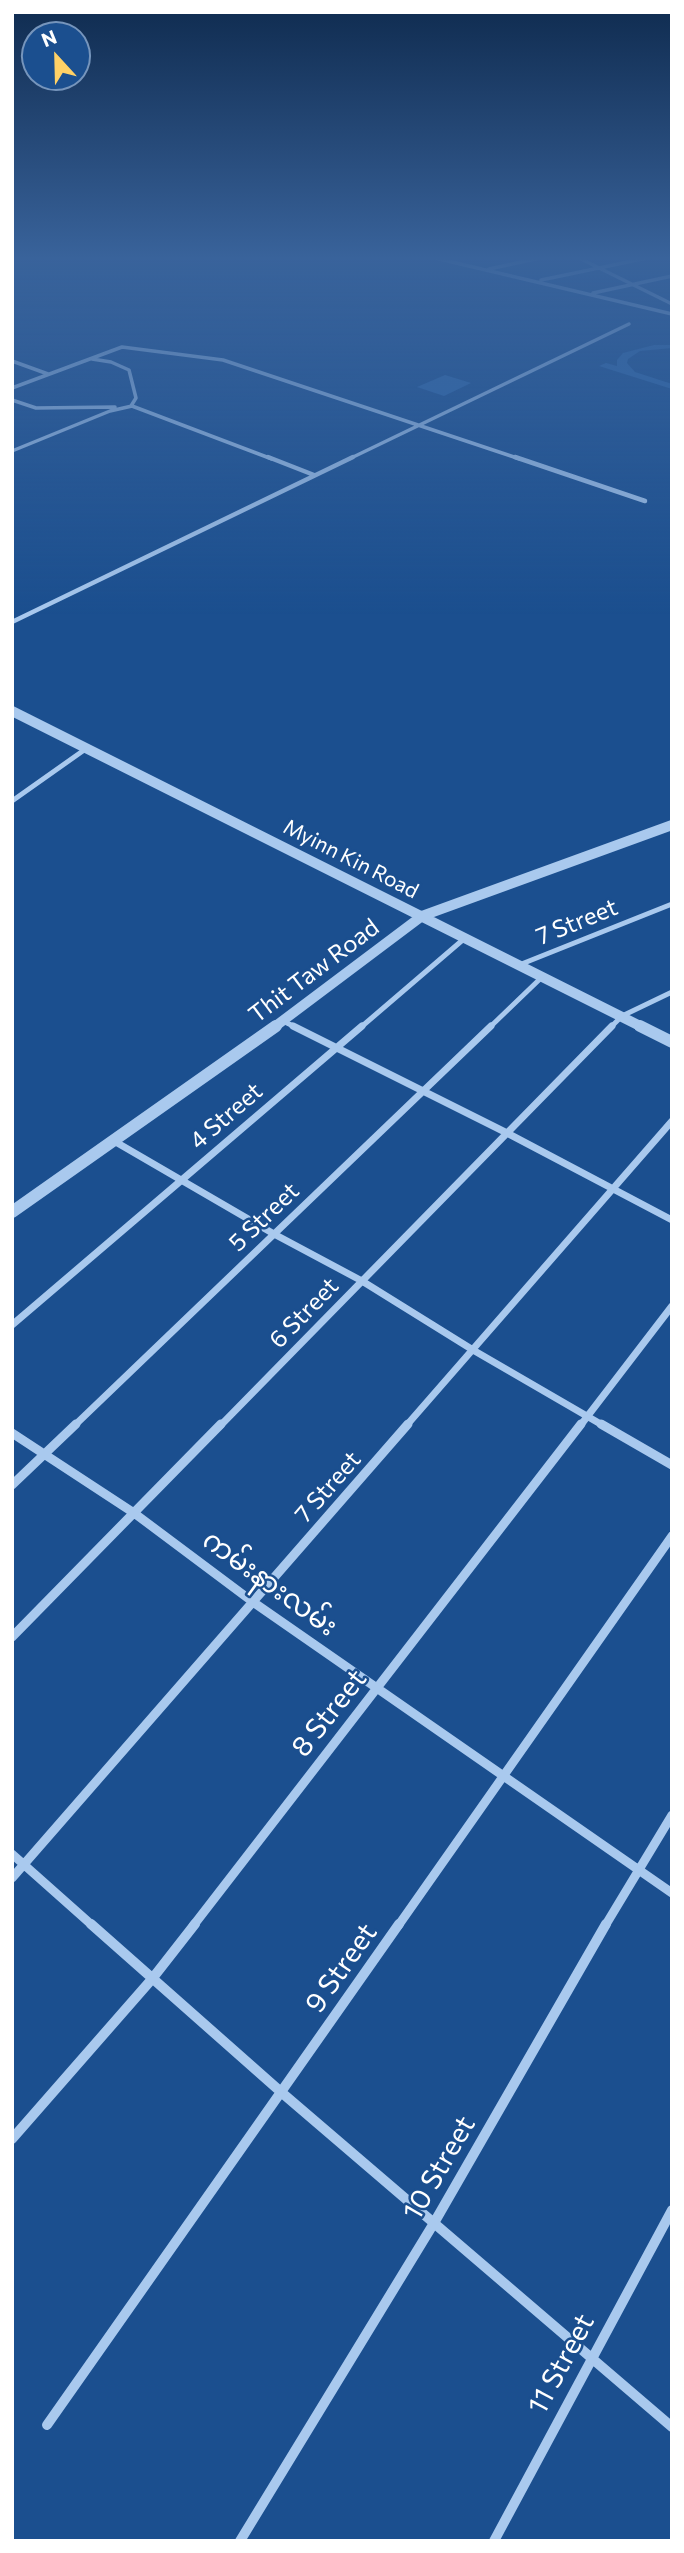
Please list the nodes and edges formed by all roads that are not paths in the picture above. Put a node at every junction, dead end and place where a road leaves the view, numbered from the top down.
1 (40, 377) edge
2 (131, 377) edge
3 (274, 377) edge
4 (518, 377) edge
5 (12, 388) edge
6 (12, 400) edge
7 (132, 406) junction
8 (418, 425) junction
9 (12, 451) edge
10 (314, 475) junction
11 (645, 501) dead end
12 (12, 622) edge
13 (12, 711) edge
14 (87, 748) junction
15 (12, 802) edge
16 (672, 825) edge
17 (672, 904) edge
18 (422, 916) junction
19 (465, 938) junction
20 (519, 965) junction
21 (542, 977) junction
22 (672, 992) edge
23 (622, 1016) junction
24 (283, 1021) junction
25 (672, 1042) edge
26 (336, 1048) junction
27 (422, 1092) junction
28 (672, 1122) edge
29 (507, 1133) junction
30 (114, 1141) junction
31 (181, 1180) junction
32 (612, 1190) junction
33 (12, 1212) edge
34 (672, 1220) edge
35 (274, 1234) junction
36 (362, 1281) junction
37 (672, 1306) edge
38 (12, 1325) edge
39 (473, 1350) junction
40 (587, 1416) junction
41 (12, 1433) edge
42 (43, 1455) junction
43 (672, 1465) edge
44 (12, 1485) edge
45 (134, 1513) junction
46 (672, 1536) edge
47 (253, 1602) junction
48 (12, 1637) edge
49 (377, 1688) junction
50 (503, 1776) junction
51 (672, 1815) edge
52 (12, 1854) edge
53 (24, 1865) junction
54 (637, 1869) junction
55 (12, 1878) edge
56 (672, 1893) edge
57 (152, 1979) junction
58 (281, 2092) junction
59 (12, 2139) edge
60 (672, 2210) edge
61 (433, 2223) junction
62 (592, 2359) junction
63 (47, 2425) dead end
64 (672, 2427) edge
65 (240, 2541) edge
66 (494, 2541) edge

1 - 5 street
2 - 7 street
3 - 8 street
4 - 8 street
6 - 7 street
7 - 9 street
7 - 10 street
8 - 10 street
8 - 11 street
10 - 12 street
13 - 14 street, Myinn Kin Road
14 - 15 street
14 - 18 street, Myinn Kin Road
16 - 18 street, Thit Taw Road
17 - 20 street, 7 Street
18 - 19 street, Myinn Kin Road
18 - 24 street, Thit Taw Road
19 - 20 street, Myinn Kin Road
19 - 26 street, 4 Street
20 - 21 street, 7 Street
21 - 23 street
21 - 27 street, 5 Street
22 - 23 street
23 - 25 street
23 - 29 street, 6 Street
24 - 26 street
24 - 30 street, Thit Taw Road
26 - 27 street
26 - 31 street, 4 Street
27 - 29 street
27 - 35 street, 5 Street
28 - 32 street, 7 Street
29 - 32 street
29 - 36 street, 6 Street
30 - 31 street
30 - 33 street, Thit Taw Road
31 - 35 street
31 - 38 street, 4 Street
32 - 34 street
32 - 39 street, 7 Street
35 - 36 street
35 - 42 street, 5 Street
36 - 39 street
36 - 45 street, 6 Street
37 - 40 street, 8 Street
39 - 40 street
39 - 47 street, 7 Street
40 - 43 street
40 - 49 street, 8 Street
41 - 42 street, ကမ်းနားလမ်း
42 - 44 street, 5 Street
42 - 45 street, ကမ်းနားလမ်း
45 - 47 street, ကမ်းနားလမ်း
45 - 48 street, 6 Street
46 - 50 street, 9 Street
47 - 49 street, ကမ်းနားလမ်း
47 - 53 street, 7 Street
49 - 50 street, ကမ်းနားလမ်း
49 - 57 street, 8 Street
50 - 54 street, ကမ်းနားလမ်း
50 - 58 street, 9 Street
51 - 54 street, 10 Street
52 - 53 street
53 - 55 street, 7 Street
53 - 57 street
54 - 56 street, ကမ်းနားလမ်း
54 - 61 street, 10 Street
57 - 58 street
57 - 59 street, 8 Street
58 - 61 street
58 - 63 street, 9 Street
60 - 62 street, 11 Street
61 - 62 street
61 - 65 street, 10 Street
62 - 64 street
62 - 66 street, 11 Street

